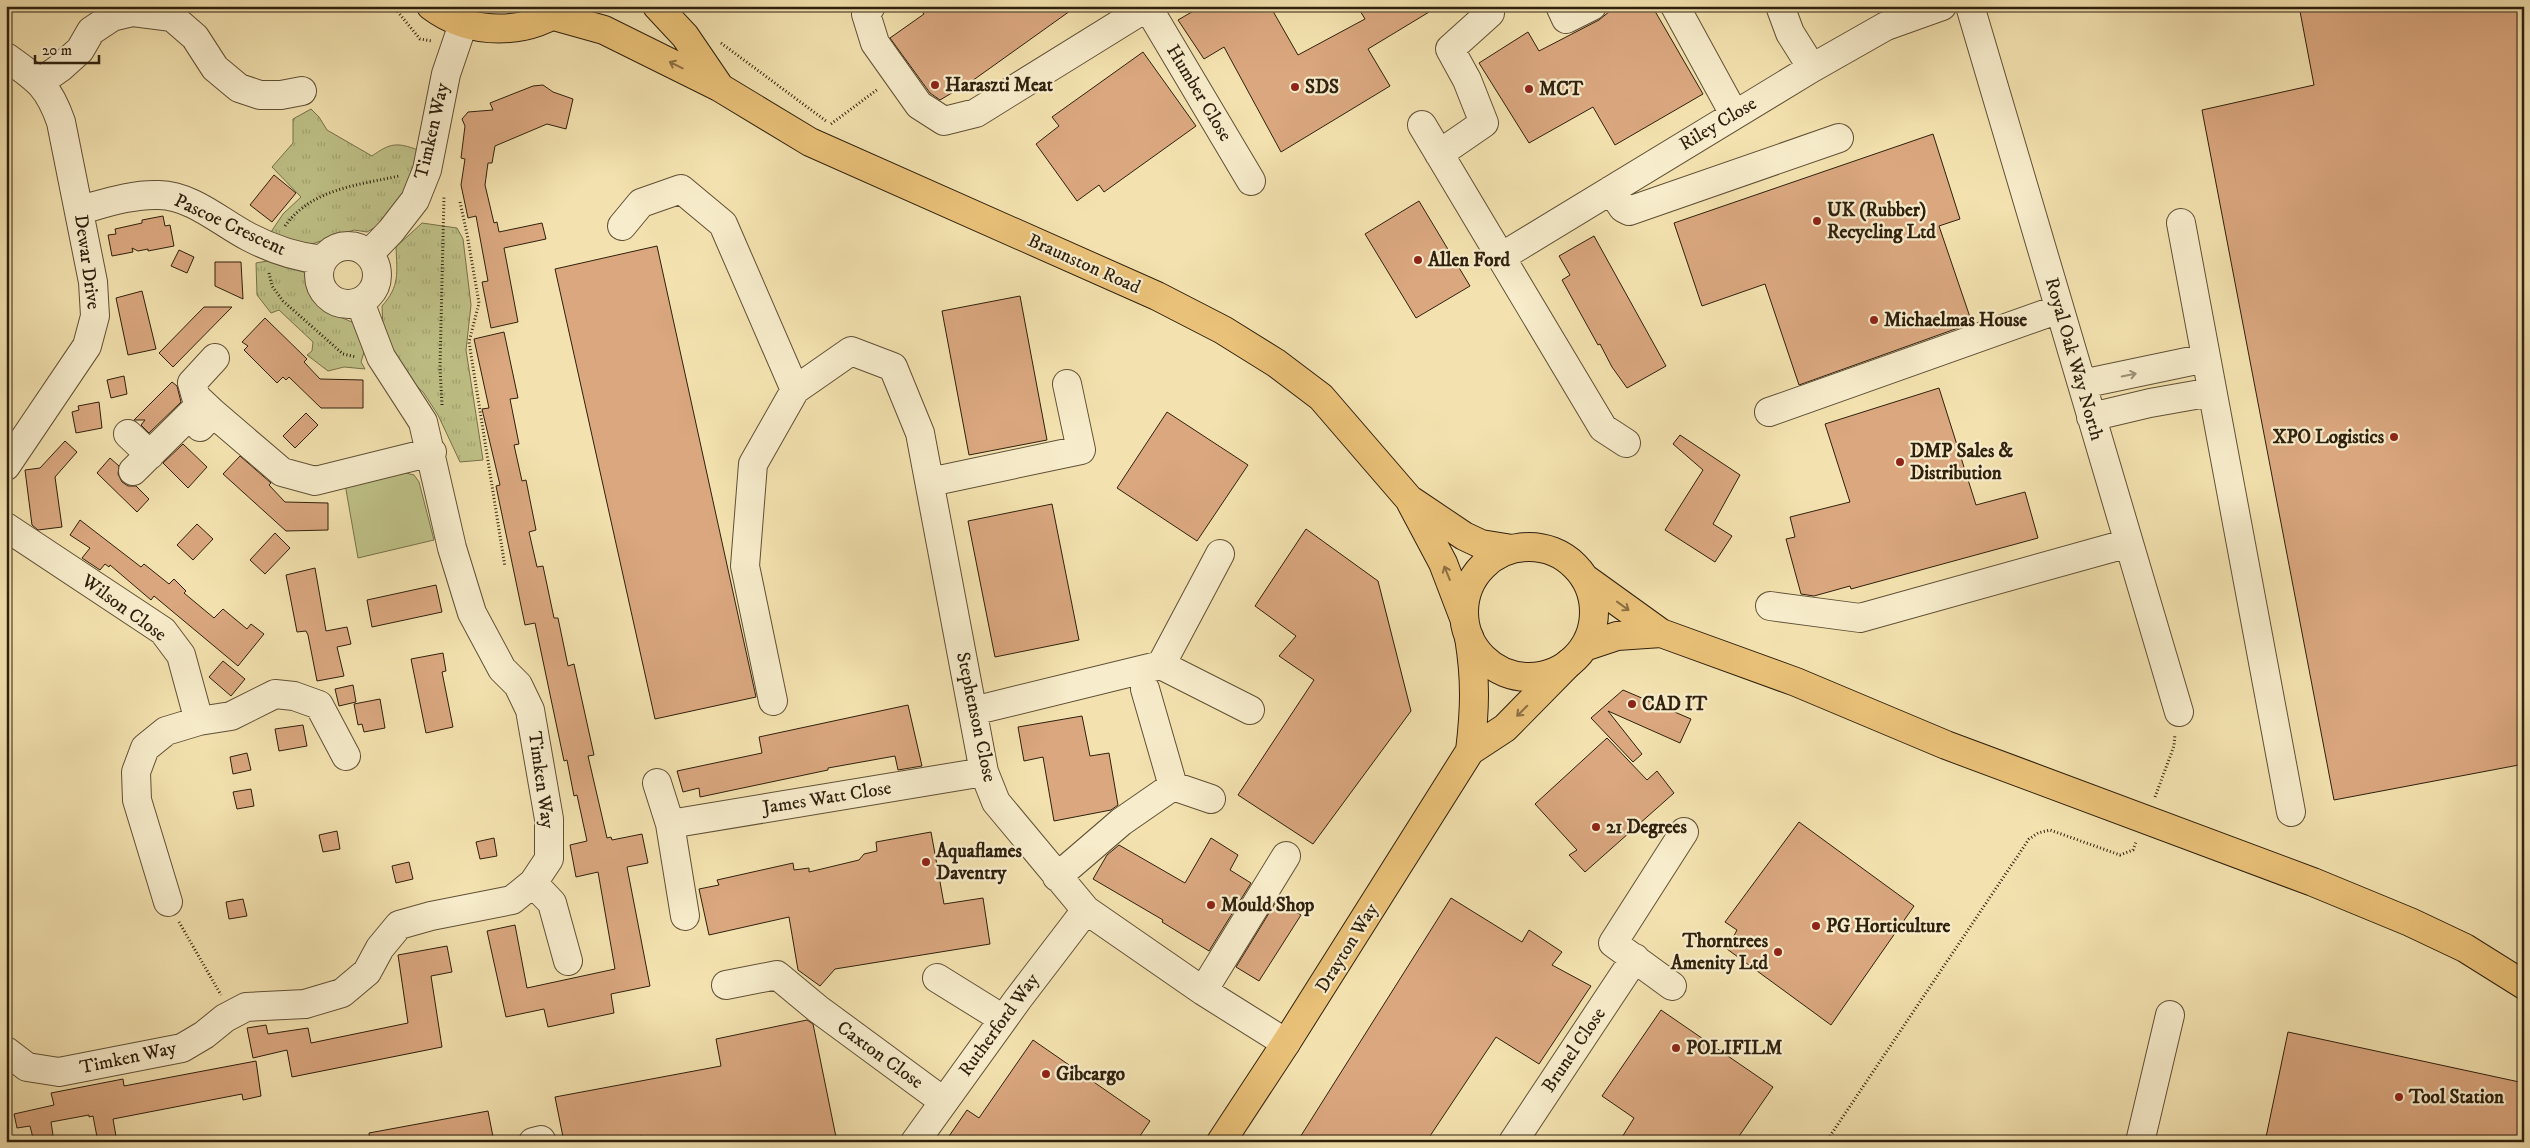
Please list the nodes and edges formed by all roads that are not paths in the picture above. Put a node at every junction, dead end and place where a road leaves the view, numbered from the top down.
1 (431, 6) edge
2 (656, 6) edge
3 (871, 6) edge
4 (1147, 6) edge
5 (1560, 6) edge
6 (1592, 6) edge
7 (1675, 6) edge
8 (1780, 6) edge
9 (1942, 6) edge
10 (1970, 6) edge
11 (560, 11) edge
12 (1490, 13) dead end
13 (459, 35) junction
14 (6, 57) edge
15 (1812, 68) junction
16 (40, 82) junction
17 (719, 87) junction
18 (302, 91) dead end
19 (1734, 114) junction
20 (1422, 125) dead end
21 (1838, 138) dead end
22 (1439, 154) junction
23 (1251, 181) dead end
24 (1611, 190) junction
25 (80, 210) junction
26 (2181, 223) dead end
27 (622, 226) dead end
28 (369, 254) junction
29 (1501, 257) junction
30 (322, 260) junction
31 (360, 302) junction
32 (2060, 310) junction
33 (215, 358) dead end
34 (2206, 358) junction
35 (1067, 384) dead end
36 (2082, 384) junction
37 (795, 390) junction
38 (2212, 392) junction
39 (1770, 412) dead end
40 (205, 414) junction
41 (2091, 417) junction
42 (128, 434) dead end
43 (1626, 443) dead end
44 (432, 452) junction
45 (6, 466) edge
46 (930, 482) junction
47 (1409, 499) junction
48 (6, 527) edge
49 (2129, 543) junction
50 (1512, 549) junction
51 (1220, 554) dead end
52 (1586, 579) junction
53 (1770, 606) dead end
54 (1467, 628) junction
55 (1661, 633) junction
56 (1576, 655) junction
57 (1161, 665) junction
58 (1145, 689) dead end
59 (773, 701) dead end
60 (1250, 710) dead end
61 (973, 712) junction
62 (2179, 712) road end
63 (199, 721) junction
64 (1470, 752) junction
65 (346, 756) dead end
66 (984, 772) junction
67 (657, 783) dead end
68 (1173, 786) junction
69 (1211, 799) dead end
70 (2292, 812) dead end
71 (670, 824) junction
72 (1684, 832) dead end
73 (1286, 856) dead end
74 (1056, 877) junction
75 (533, 883) junction
76 (168, 902) road end
77 (1086, 910) junction
78 (685, 916) dead end
79 (1624, 950) junction
80 (568, 960) dead end
81 (937, 978) dead end
82 (726, 985) dead end
83 (2524, 985) edge
84 (1672, 986) dead end
85 (1203, 991) junction
86 (2170, 1015) dead end
87 (1003, 1019) junction
88 (1286, 1043) junction
89 (6, 1051) edge
90 (943, 1101) junction
91 (914, 1142) edge
92 (1221, 1142) edge
93 (1513, 1142) edge
94 (2140, 1142) edge

1 - 13 main road
2 - 17 main road, Braunston Road
3 - 4 street
4 - 23 street, Humber Close
5 - 6 street
7 - 19 street
8 - 15 street
9 - 15 street, Riley Close
10 - 32 street, Royal Oak Way North
11 - 13 main road
17 -> 11 main road, Braunston Road
12 - 22 street
13 - 28 street, Timken Way
14 - 16 street, Dewar Drive
15 - 19 street, Riley Close
16 - 18 street
16 - 25 street, Dewar Drive
17 - 47 main road, Braunston Road
19 - 24 street, Riley Close
20 - 22 street
21 - 24 street
22 - 29 street
24 - 29 street, Riley Close
25 - 30 street, Pascoe Crescent
25 - 45 street, Dewar Drive
26 - 34 street
27 - 37 street
28 - 30 street
28 - 31 street
29 - 43 street
30 - 31 street
31 - 44 street, Timken Way
32 - 36 street, Royal Oak Way North
32 - 39 street
33 - 40 street
36 -> 34 street
34 - 38 street
35 - 46 street
36 - 41 street, Royal Oak Way North
37 - 46 street, Stephenson Close
37 - 59 street
38 - 41 street
38 - 70 street
40 - 42 street
40 - 44 street
41 - 49 street, Royal Oak Way North
44 - 75 street, Timken Way
46 - 61 street, Stephenson Close
47 - 50 main road, Braunston Road
54 -> 47 main road, Braunston Road
48 - 63 street, Wilson Close
49 - 53 street
49 - 62 street, Royal Oak Way North
50 - 52 main road
50 - 54 main road
51 - 57 street
52 -> 55 main road
52 - 56 main road
54 - 56 main road
54 - 64 main road, Drayton Way
55 - 56 main road
55 - 83 main road
56 -> 64 main road, Drayton Way
57 - 60 street
57 - 61 street
58 - 68 street
61 - 66 street, Stephenson Close
63 - 65 street
63 - 76 street
64 - 88 main road, Drayton Way
66 - 71 street, James Watt Close
66 - 74 street, Stephenson Close
67 - 71 street
68 - 69 street
68 - 74 street
71 - 78 street
72 - 79 street, Brunel Close
73 - 85 street
74 - 77 street, Stephenson Close
75 - 80 street
75 - 89 street, Timken Way
77 - 85 street, Stephenson Close
77 - 87 street, Rutherford Way
79 - 84 street
79 - 93 street, Brunel Close
81 - 87 street
82 - 90 street, Caxton Close
85 - 88 street, Stephenson Close
86 - 94 street
87 - 90 street, Rutherford Way
88 - 92 main road, Drayton Way
90 - 91 street, Rutherford Way

